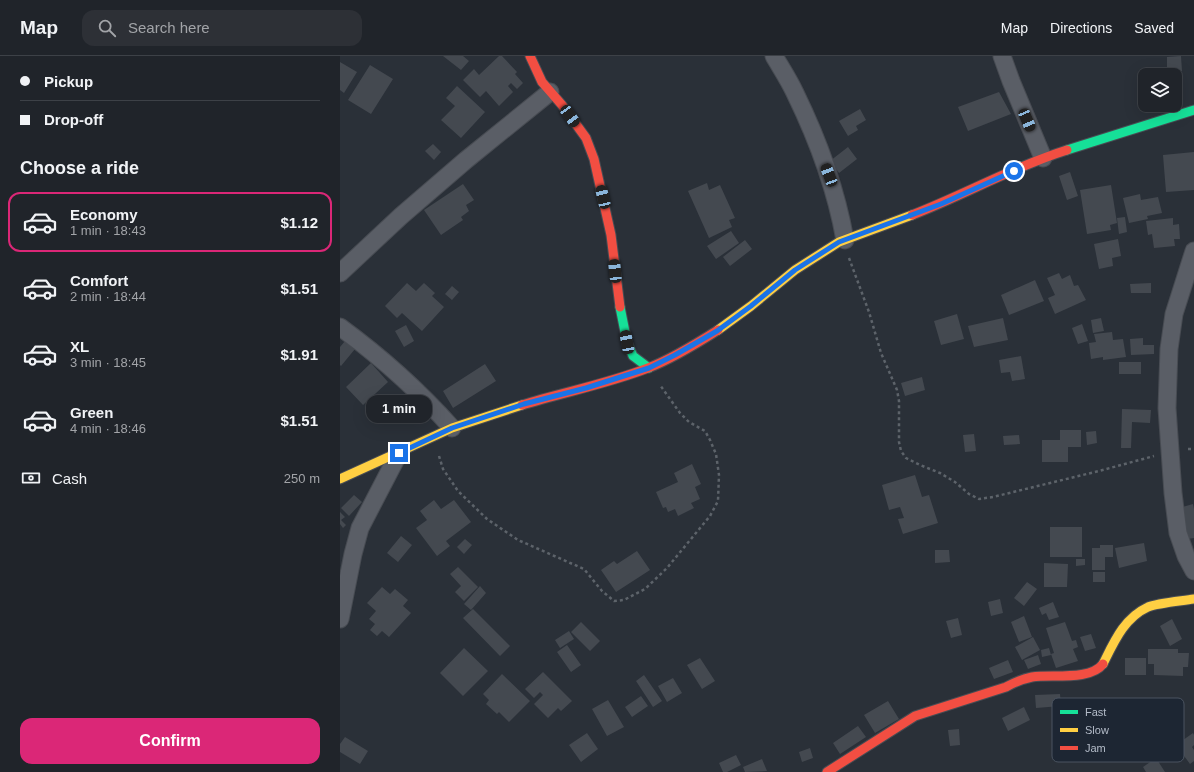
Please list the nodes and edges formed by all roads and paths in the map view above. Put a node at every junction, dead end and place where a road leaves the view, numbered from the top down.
1 (530, 56) edge
2 (774, 56) edge
3 (1002, 56) edge
4 (550, 92) junction
5 (1194, 110) edge
6 (1043, 158) junction
7 (845, 240) junction
8 (1194, 251) edge
9 (340, 273) edge
10 (340, 327) edge
11 (649, 368) junction
12 (452, 428) junction
13 (433, 436) junction
14 (1170, 451) junction
15 (399, 453) junction
16 (340, 479) edge
17 (1194, 571) edge
18 (1194, 599) edge
19 (340, 619) edge
20 (827, 772) edge

1 - 4 street
2 - 7 street
3 - 6 street
4 - 9 street
4 - 11 street
5 - 6 street
6 - 7 street
7 - 11 street
7 - 14 path
8 - 14 street
10 - 12 street
11 - 12 street
11 - 13 path
12 - 13 street
13 - 15 street
14 - 17 street
15 - 16 street
15 - 19 street
18 - 20 street

